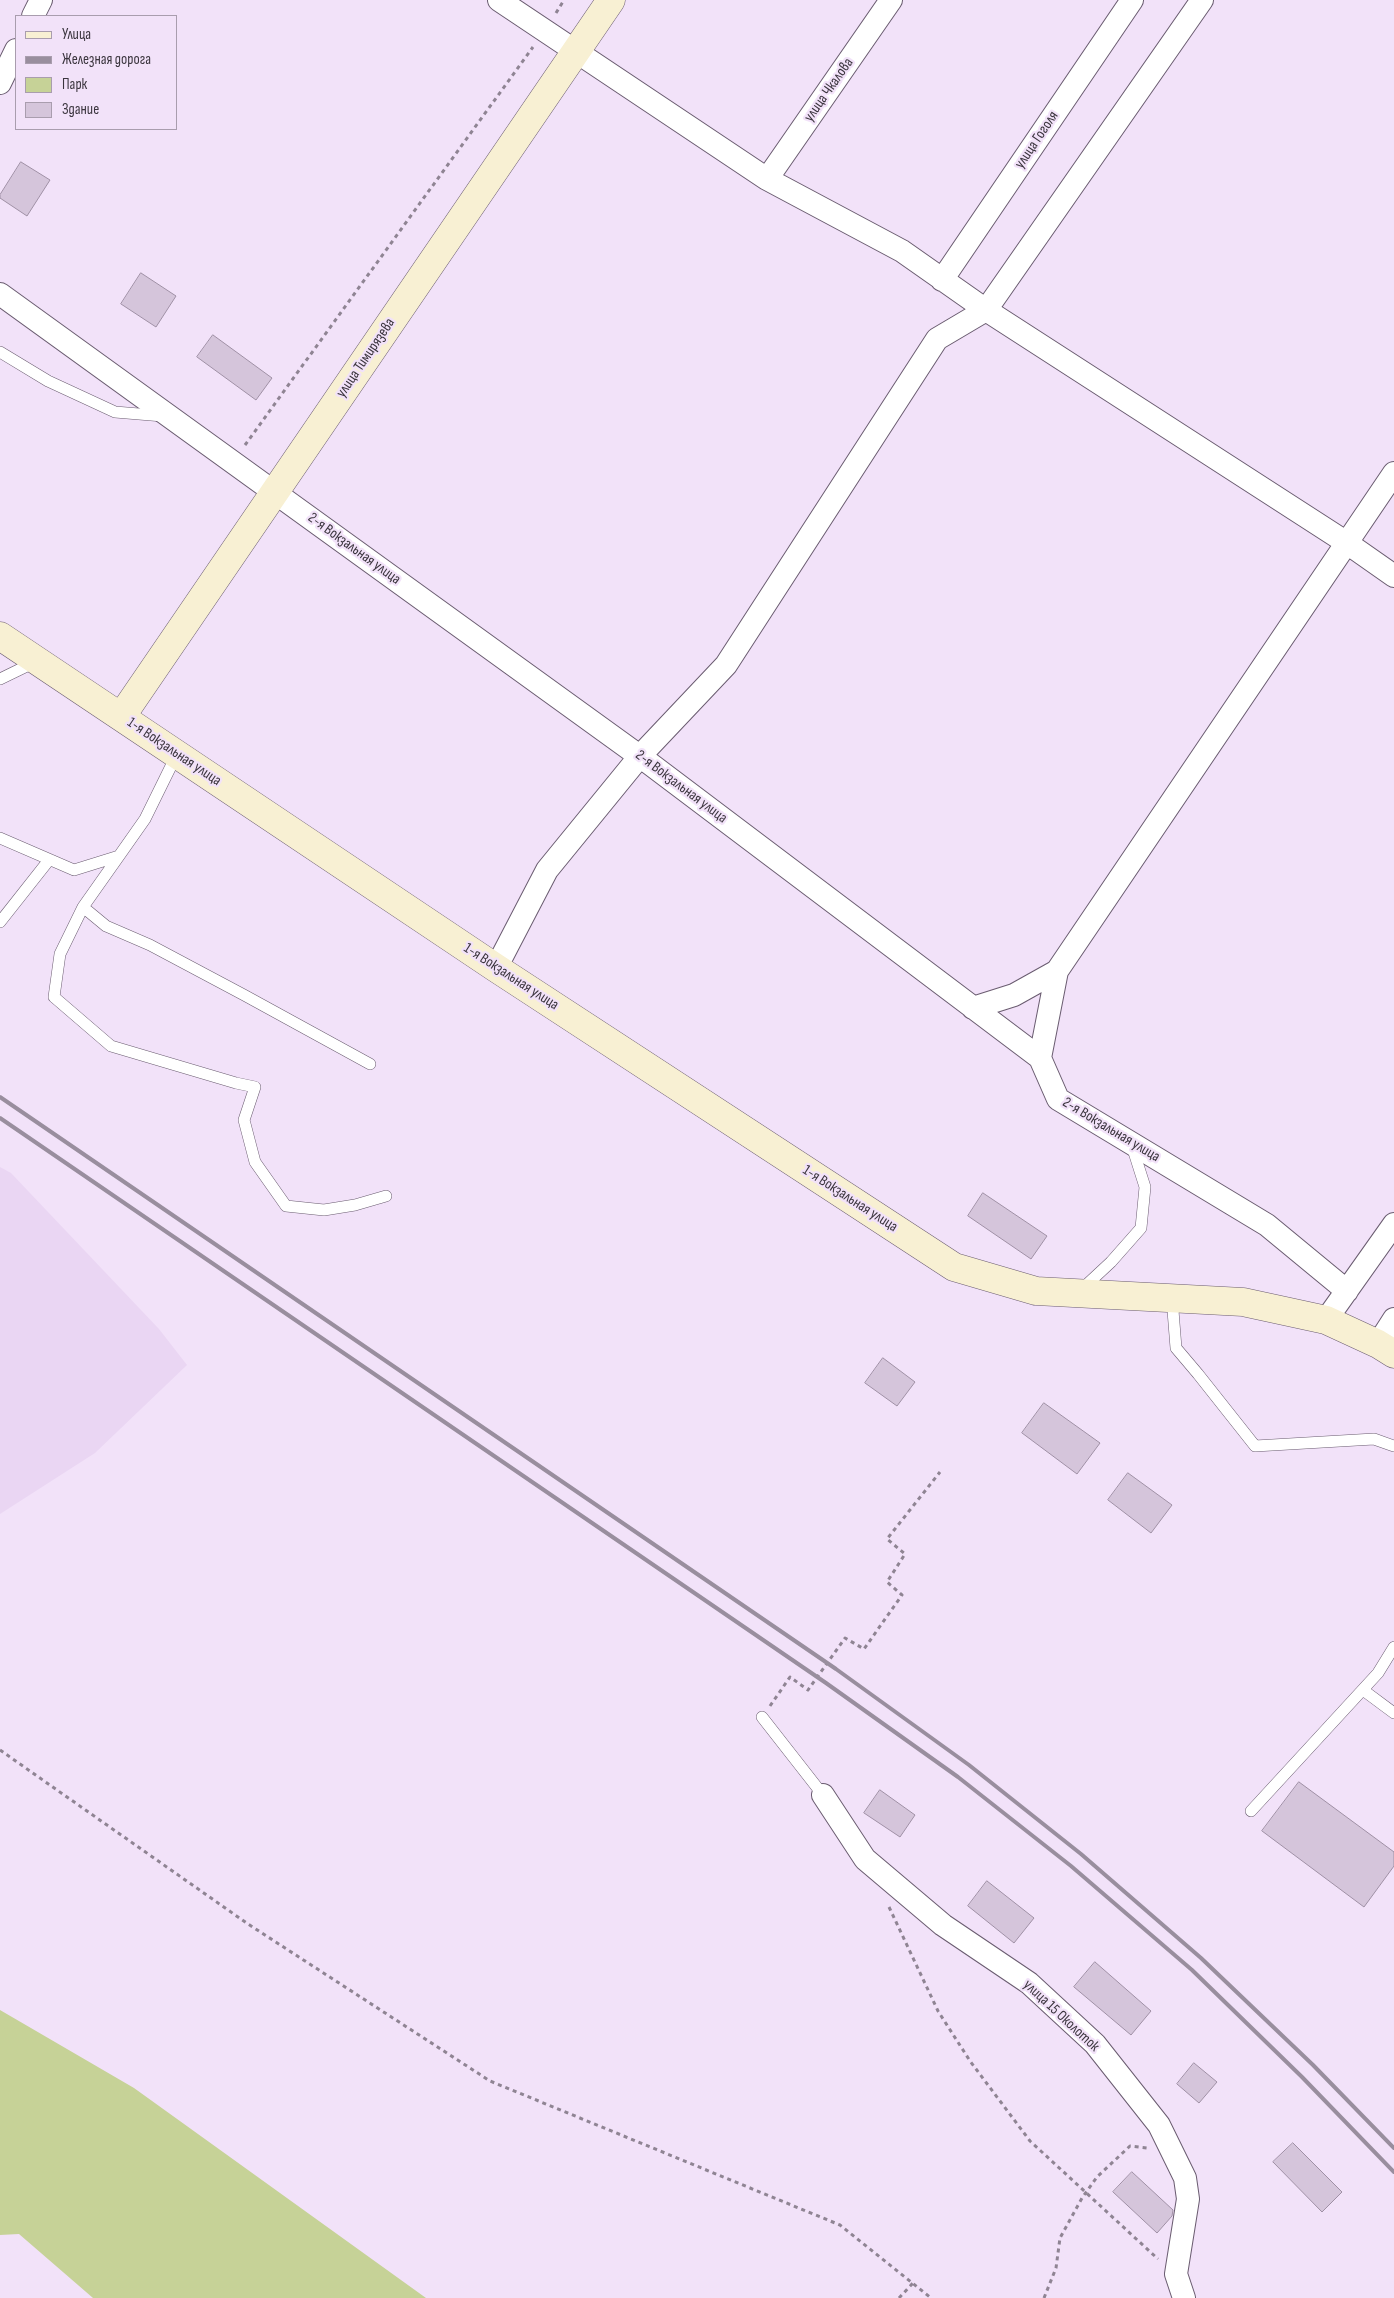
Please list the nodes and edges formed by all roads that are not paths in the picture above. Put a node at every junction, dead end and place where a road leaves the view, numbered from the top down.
1 (41, 0) edge
2 (499, 0) edge
3 (612, 0) edge
4 (891, 0) edge
5 (1132, 0) edge
6 (1202, 0) edge
7 (34, 15) edge
8 (576, 50) junction
9 (15, 52) edge
10 (0, 83) edge
11 (767, 179) junction
12 (942, 280) junction
13 (0, 294) edge
14 (986, 310) junction
15 (0, 352) edge
16 (170, 417) junction
17 (1394, 473) edge
18 (275, 492) junction
19 (1348, 543) junction
20 (1394, 576) edge
21 (0, 636) edge
22 (37, 661) junction
23 (0, 679) edge
24 (121, 717) junction
25 (177, 754) junction
26 (640, 756) junction
27 (0, 838) edge
28 (118, 856) junction
29 (49, 860) junction
30 (83, 907) junction
31 (0, 922) edge
32 (496, 968) junction
33 (1057, 972) junction
34 (973, 1008) junction
35 (1040, 1058) junction
36 (370, 1064) dead end
37 (1130, 1142) junction
38 (386, 1196) dead end
39 (1394, 1224) edge
40 (1347, 1291) junction
41 (1078, 1293) junction
42 (1172, 1298) junction
43 (1394, 1319) edge
44 (1326, 1320) junction
45 (1386, 1349) edge
46 (1394, 1446) edge
47 (1394, 1647) edge
48 (1363, 1690) junction
49 (1394, 1713) edge
50 (762, 1717) road end
51 (823, 1795) joint
52 (1251, 1811) dead end
53 (1184, 2298) edge

1 - 7 street
2 - 8 street
3 - 8 main road, улица Тимирязева
4 - 11 street, улица Чкалова
5 - 12 street, улица Гоголя
6 - 14 street
8 - 11 street
8 - 18 main road, улица Тимирязева
9 - 10 street
11 - 12 street
12 - 14 street
13 - 16 street, 2-я Вокзальная улица
14 - 19 street
14 - 26 street
15 - 16 lane
16 - 18 street, 2-я Вокзальная улица
17 - 19 street
18 - 24 main road, улица Тимирязева
18 - 26 street, 2-я Вокзальная улица
19 - 20 street
19 - 33 street
21 - 22 main road, 1-я Вокзальная улица
22 - 23 lane
22 - 24 main road, 1-я Вокзальная улица
24 - 25 main road, 1-я Вокзальная улица
25 - 28 lane
25 - 32 main road, 1-я Вокзальная улица
26 - 32 street
26 - 34 street, 2-я Вокзальная улица
27 - 29 lane
28 - 29 lane
28 - 30 lane
29 - 31 lane
30 - 36 lane
30 - 38 lane
32 - 41 main road, 1-я Вокзальная улица
33 - 34 street
33 - 35 street
34 - 35 street, 2-я Вокзальная улица
35 - 37 street, 2-я Вокзальная улица
37 - 40 street, 2-я Вокзальная улица
37 - 41 lane
39 - 40 street
40 - 44 street
41 - 42 main road, 1-я Вокзальная улица
42 - 44 main road, 1-я Вокзальная улица
42 - 46 lane
43 - 45 street
44 - 45 main road, 1-я Вокзальная улица
47 - 48 lane
48 - 49 lane
48 - 52 lane
50 - 51 lane
51 - 53 street, улица 15 Околоток

